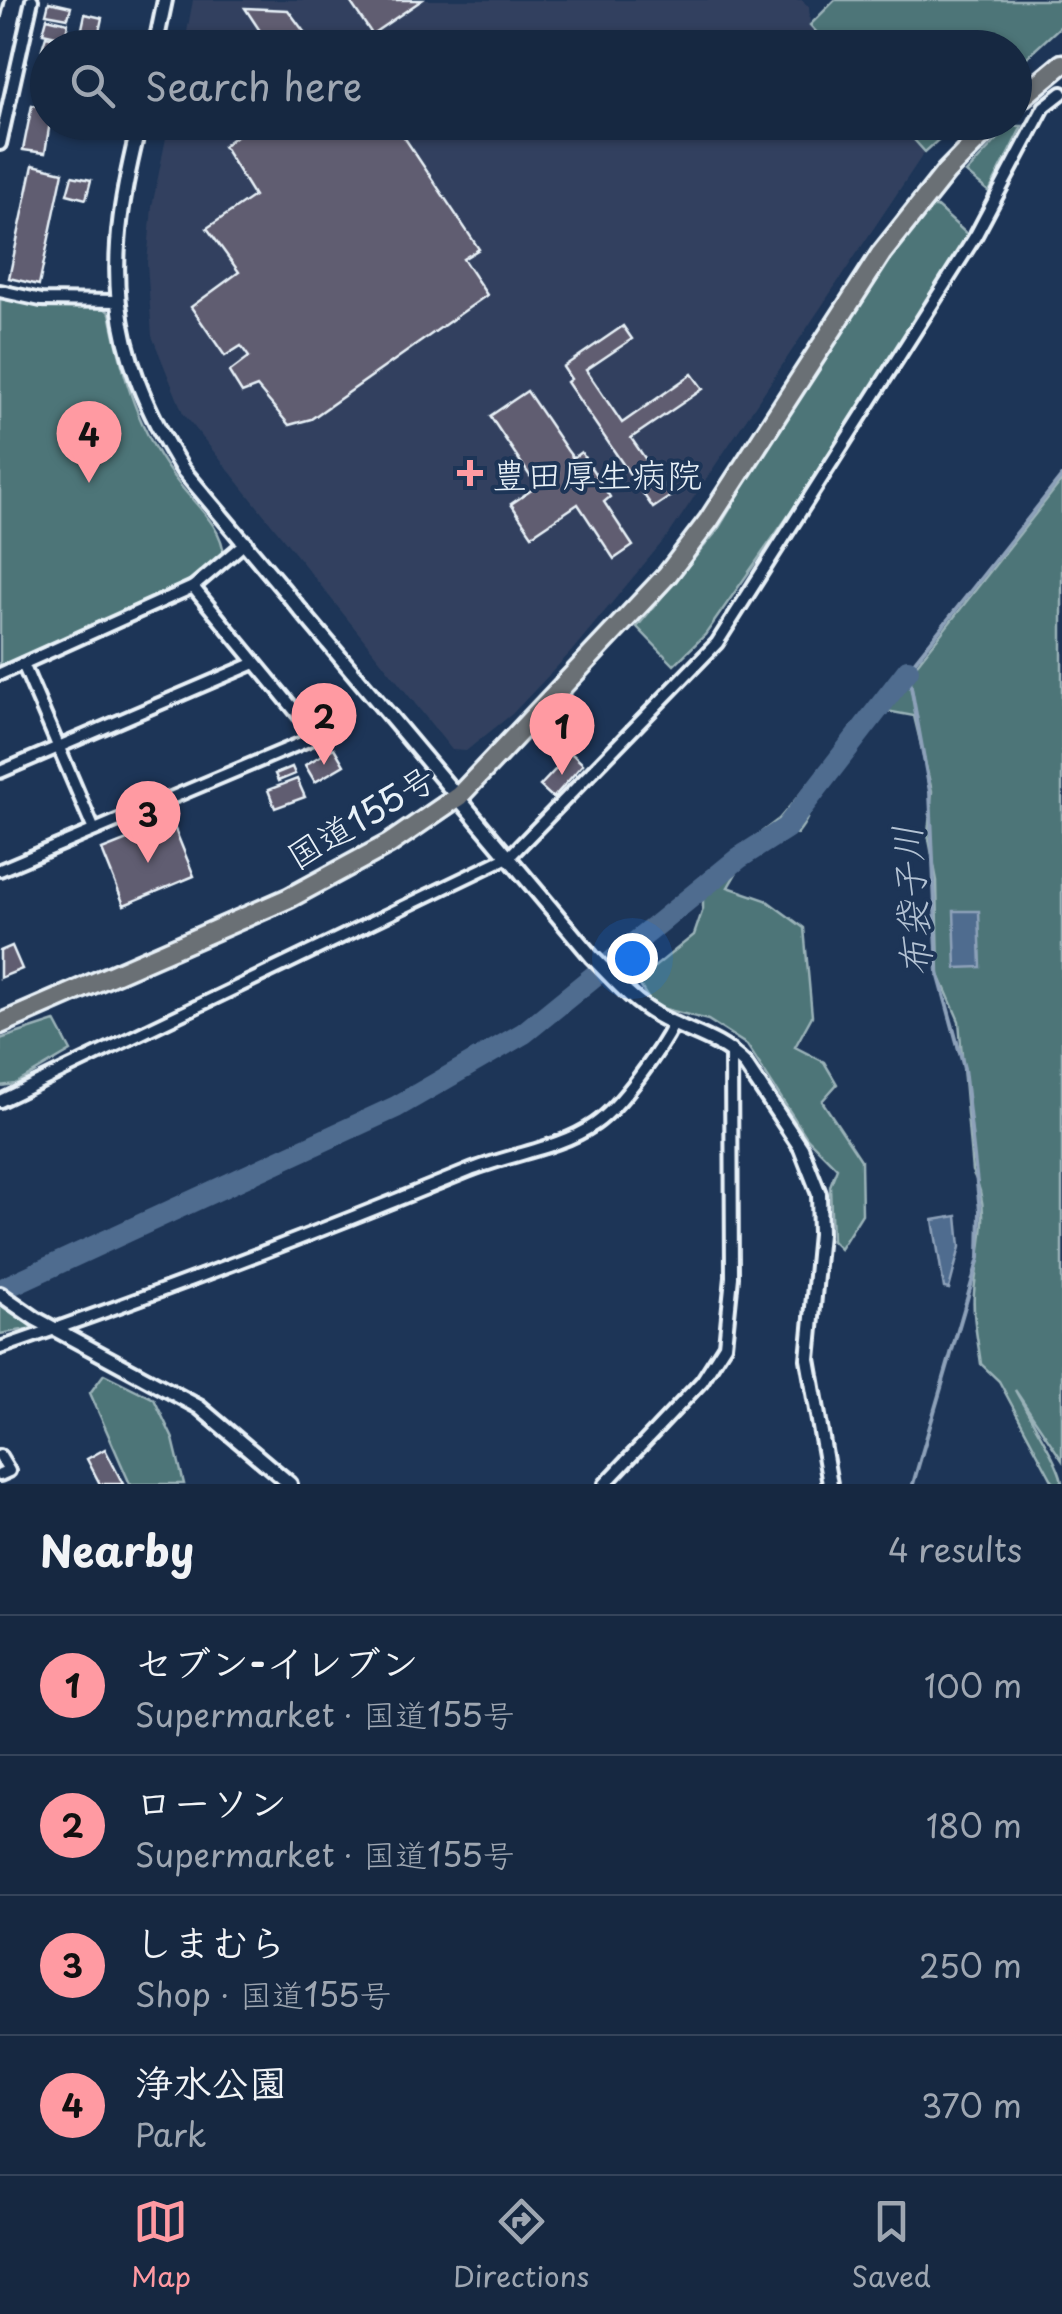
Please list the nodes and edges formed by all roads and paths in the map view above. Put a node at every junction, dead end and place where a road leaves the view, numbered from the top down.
1 (32, 0) edge
2 (165, 0) edge
3 (159, 30) edge
4 (1062, 64) edge
5 (1032, 89) edge
6 (1062, 93) edge
7 (1032, 130) edge
8 (136, 140) edge
9 (977, 140) edge
10 (1026, 140) edge
11 (0, 144) edge
12 (0, 290) edge
13 (118, 301) junction
14 (246, 542) junction
15 (193, 588) junction
16 (256, 663) junction
17 (23, 664) junction
18 (0, 674) edge
19 (58, 746) junction
20 (0, 772) edge
21 (459, 796) junction
22 (94, 830) junction
23 (510, 856) junction
24 (0, 870) edge
25 (674, 1023) junction
26 (0, 1024) edge
27 (731, 1050) junction
28 (0, 1102) edge
29 (0, 1294) edge
30 (55, 1329) junction
31 (0, 1348) edge
32 (0, 1456) edge
33 (4, 1473) edge
34 (14, 1484) edge
35 (290, 1484) edge
36 (606, 1484) edge
37 (830, 1484) edge

1 - 11 street
2 - 3 street
4 - 5 highway
6 - 7 street
8 - 13 street
9 - 21 highway, 国道155号
10 - 23 street
12 - 13 street
13 - 14 street
14 - 15 street
14 - 21 street
15 - 16 street
15 - 17 street
16 - 19 street
16 - 22 street
17 - 18 street
17 - 19 street
19 - 20 street
19 - 22 street
21 - 23 street
21 - 26 highway, 国道155号
22 - 24 street
23 - 25 street
23 - 28 street
25 - 27 street
25 - 30 street
27 - 36 street
27 - 37 street
29 - 30 street
30 - 31 street
30 - 35 street
32 - 33 street
33 - 34 street

